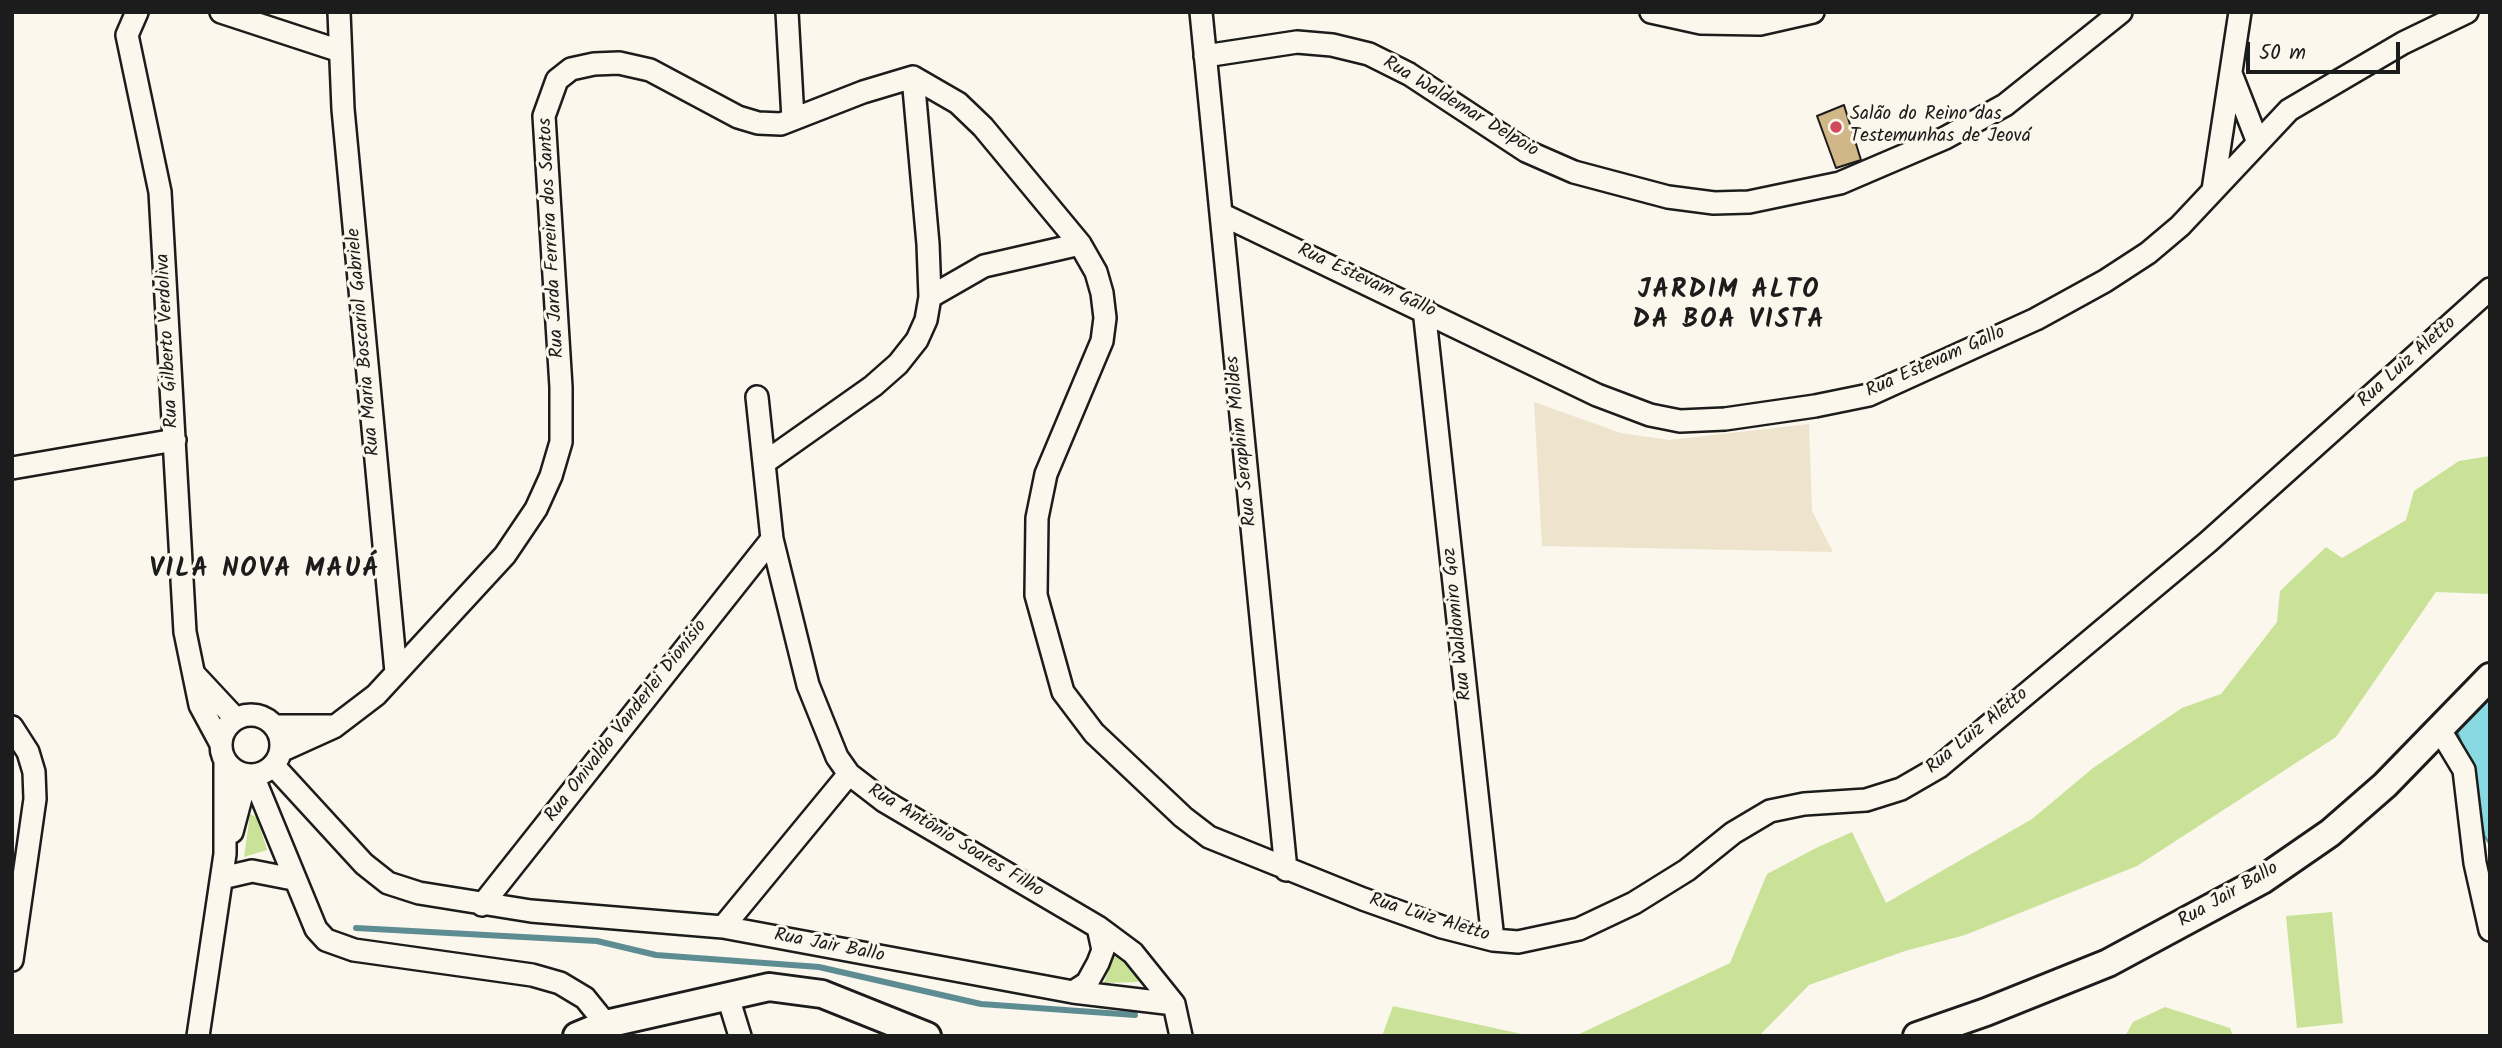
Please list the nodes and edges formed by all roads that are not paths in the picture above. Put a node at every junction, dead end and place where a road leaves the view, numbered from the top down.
1 (137, 12) edge
2 (221, 12) edge
3 (339, 12) edge
4 (787, 12) edge
5 (1200, 12) edge
6 (1651, 12) edge
7 (1813, 12) edge
8 (2120, 12) edge
9 (2455, 14) edge
10 (2236, 16) edge
11 (340, 51) junction
12 (1205, 56) junction
13 (2232, 74) junction
14 (913, 77) junction
15 (793, 119) junction
16 (2257, 140) junction
17 (2213, 190) junction
18 (1221, 214) junction
19 (1080, 244) junction
20 (2490, 289) edge
21 (930, 297) junction
22 (1424, 309) junction
23 (757, 397) dead end
24 (175, 440) junction
25 (764, 463) junction
26 (12, 468) edge
27 (772, 539) junction
28 (396, 672) junction
29 (194, 674) junction
30 (2490, 676) edge
31 (235, 719) junction
32 (276, 726) junction
33 (12, 727) edge
34 (334, 727) junction
35 (2440, 730) junction
36 (223, 752) junction
37 (277, 759) junction
38 (849, 774) junction
39 (250, 775) junction
40 (225, 853) junction
41 (1286, 870) junction
42 (222, 878) junction
43 (293, 878) junction
44 (482, 905) junction
45 (1098, 927) junction
46 (723, 928) junction
47 (2490, 930) edge
48 (1493, 940) junction
49 (12, 960) edge
50 (1073, 992) junction
51 (728, 997) junction
52 (1174, 1004) junction
53 (606, 1024) junction
54 (198, 1036) edge
55 (577, 1036) edge
56 (740, 1036) edge
57 (927, 1036) edge
58 (1181, 1036) edge
59 (1917, 1036) edge

1 - 24 street, Rua Gilberto Verdoliva
2 - 11 street
3 - 11 street, Rua Maria Boscariol Gabriele
4 - 15 street
5 - 12 street, Rua Seraphim Moldes
6 - 7 street
8 - 12 street, Rua Waldemar Delpoio
9 - 16 street, Rua Estevam Gallo
10 - 13 street
11 - 28 street, Rua Maria Boscariol Gabriele
12 - 18 street, Rua Seraphim Moldes
13 - 16 street
13 - 17 street
14 - 15 street, Rua Jarda Ferreira dos Santos
14 - 19 street
14 - 21 street
15 - 28 street, Rua Jarda Ferreira dos Santos
16 - 17 street, Rua Estevam Gallo
17 - 22 street, Rua Estevam Gallo
18 - 22 street, Rua Estevam Gallo
18 - 41 street, Rua Seraphim Moldes
19 - 21 street
19 - 41 street
20 - 48 street, Rua Luiz Aletto
21 - 25 street
22 - 48 street, Rua Waldomiro Goz
23 - 25 street, Rua Antônio Soares Filho
24 - 26 street
24 - 29 street, Rua Gilberto Verdoliva
25 - 27 street, Rua Antônio Soares Filho
27 - 38 street, Rua Antônio Soares Filho
27 - 44 street, Rua Onivaldo Vanderlei Dionísio
28 - 34 street, Rua Jarda Ferreira dos Santos
29 - 31 street
29 - 36 street, Rua Gilberto Verdoliva
30 - 35 main road, Rua Jair Ballo
31 - 32 street
31 - 36 street
32 - 34 street
32 - 37 street
33 - 49 street
34 - 37 street, Rua Jarda Ferreira dos Santos
35 - 47 street
35 - 59 main road, Rua Jair Ballo
36 - 39 street
36 - 40 street
37 - 39 street
37 - 44 street, Rua Jair Ballo
38 - 45 street, Rua Antônio Soares Filho
38 - 46 street
39 - 40 street
39 - 43 street
40 - 42 street
41 - 48 street, Rua Luiz Aletto
42 - 43 street
42 - 54 street
43 - 53 street
44 - 46 street, Rua Jair Ballo
45 - 50 street
45 - 52 street, Rua Antônio Soares Filho
46 - 50 street, Rua Jair Ballo
50 - 52 street, Rua Jair Ballo
51 - 53 main road
51 - 56 street
51 - 57 main road
52 - 58 street, Rua Antônio Soares Filho
53 - 55 main road

